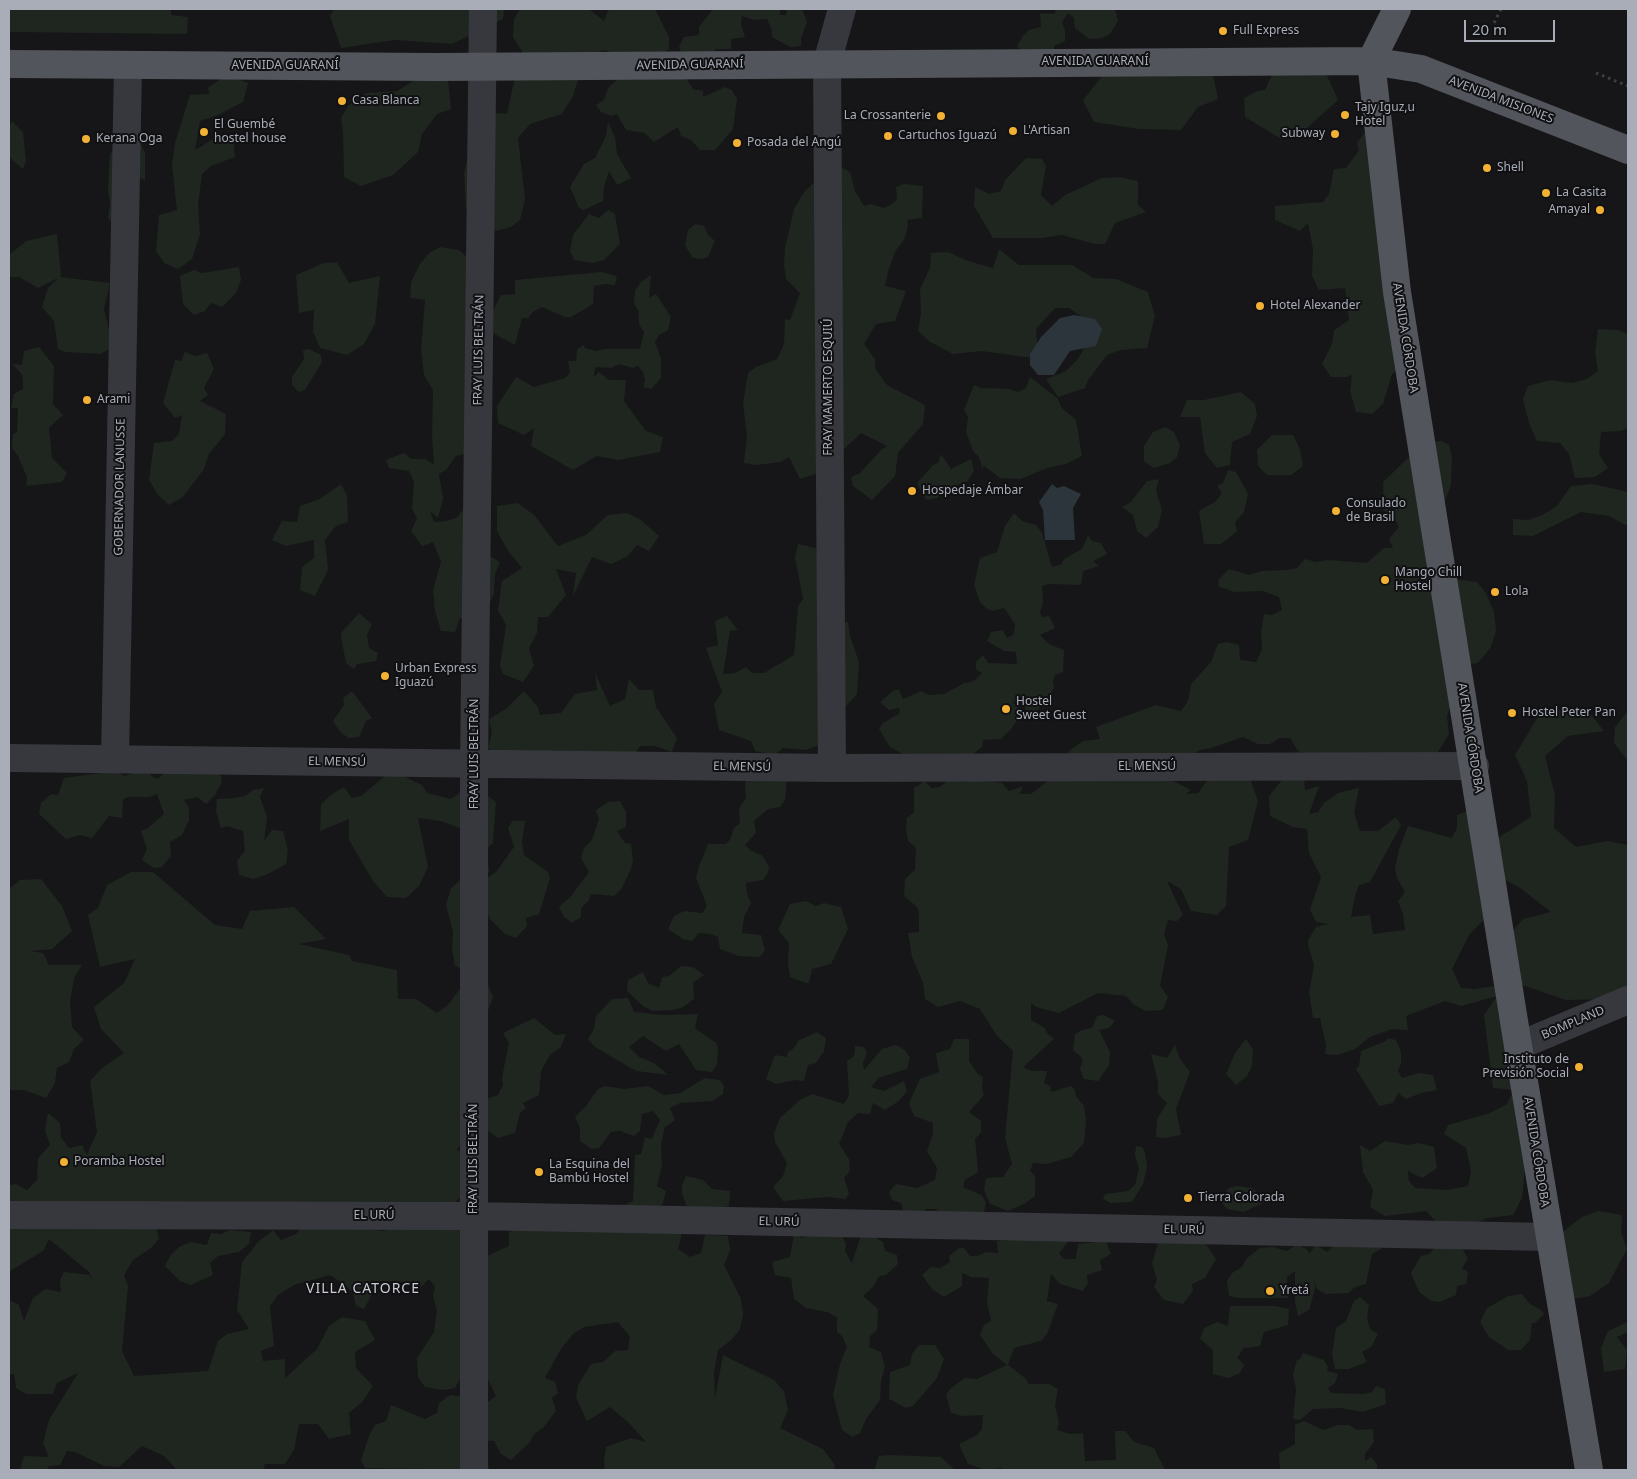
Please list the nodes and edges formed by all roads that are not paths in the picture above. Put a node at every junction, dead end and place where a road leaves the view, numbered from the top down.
1 (483, 9) edge
2 (842, 9) edge
3 (1397, 9) edge
4 (1371, 61) junction
5 (827, 63) junction
6 (9, 64) edge
7 (128, 66) junction
8 (482, 66) junction
9 (1626, 143) edge
10 (9, 758) edge
11 (115, 759) junction
12 (474, 765) junction
13 (1475, 766) junction
14 (832, 768) junction
15 (1628, 1000) edge
16 (1518, 1046) junction
17 (9, 1215) edge
18 (474, 1216) junction
19 (1550, 1237) junction
20 (474, 1470) edge
21 (1589, 1470) edge

1 - 8 street, FRAY LUIS BELTRÁN
2 - 5 street, FRAY MAMERTO ESQUIÚ
3 - 4 main road
4 - 5 main road, AVENIDA GUARANÍ
4 - 9 main road, AVENIDA MISIONES
4 - 13 main road, AVENIDA CÓRDOBA
5 - 8 main road, AVENIDA GUARANÍ
5 - 14 street, FRAY MAMERTO ESQUIÚ
6 - 7 main road, AVENIDA GUARANÍ
7 - 8 main road, AVENIDA GUARANÍ
7 - 11 street, GOBERNADOR LANUSSE
8 - 12 street, FRAY LUIS BELTRÁN
10 - 11 street, EL MENSÚ
11 - 12 street, EL MENSÚ
12 - 14 street, EL MENSÚ
12 - 18 street, FRAY LUIS BELTRÁN
13 - 14 street, EL MENSÚ
13 - 16 main road, AVENIDA CÓRDOBA
15 - 16 street, BOMPLAND
16 - 19 main road, AVENIDA CÓRDOBA
17 - 18 street, EL URÚ
18 - 19 street, EL URÚ
18 - 20 street, FRAY LUIS BELTRÁN
19 - 21 main road, AVENIDA CÓRDOBA

